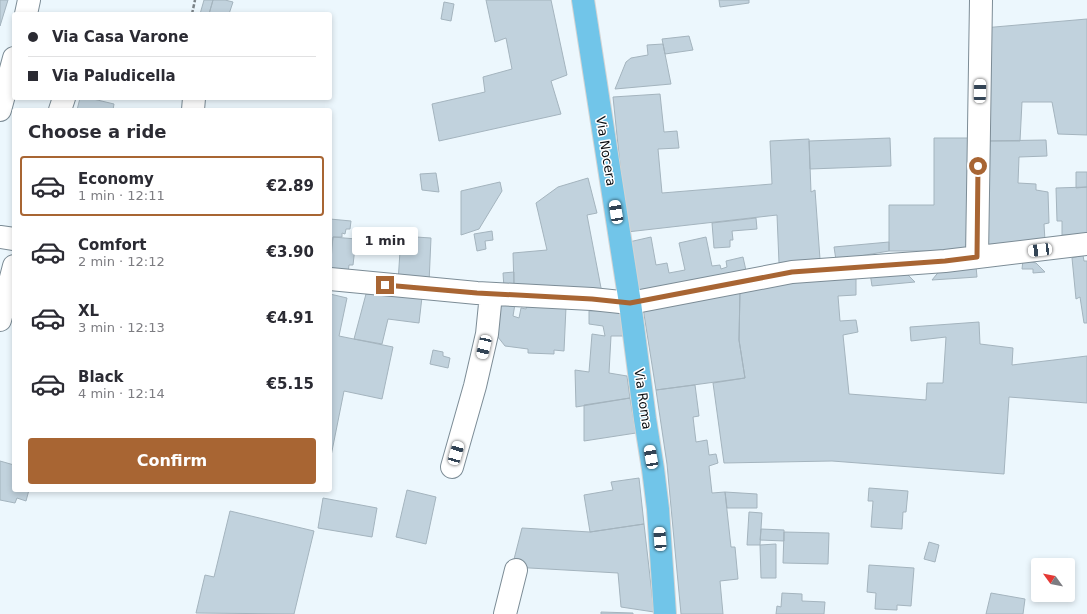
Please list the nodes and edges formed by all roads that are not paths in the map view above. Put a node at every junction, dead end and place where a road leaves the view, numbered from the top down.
1 (30, 0) edge
2 (582, 0) edge
3 (981, 0) edge
4 (27, 12) edge
5 (0, 56) edge
6 (12, 58) edge
7 (12, 65) edge
8 (0, 110) edge
9 (0, 237) edge
10 (12, 239) edge
11 (1087, 244) edge
12 (977, 257) junction
13 (12, 274) edge
14 (332, 280) edge
15 (491, 294) junction
16 (630, 303) junction
17 (0, 320) edge
18 (452, 467) dead end
19 (516, 570) dead end
20 (505, 614) edge
21 (665, 614) edge

1 - 4 street
2 - 16 main road, Via Nocera
3 - 12 street
5 - 6 street
7 - 8 street
9 - 10 street
11 - 12 street
12 - 16 street
13 - 17 street
14 - 15 street
15 - 16 street
15 - 18 street
16 - 21 main road, Via Roma
19 - 20 street

